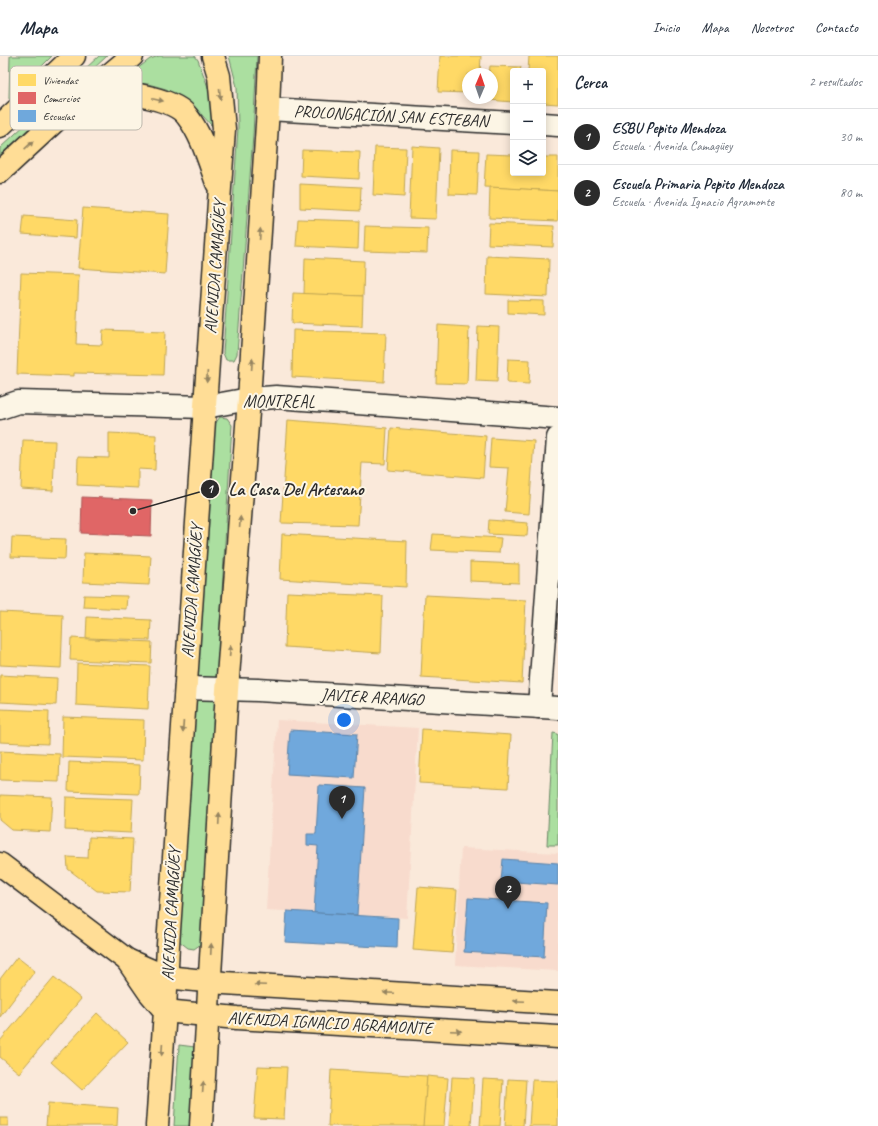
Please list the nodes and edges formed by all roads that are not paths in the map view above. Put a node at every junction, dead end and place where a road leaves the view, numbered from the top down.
1 (132, 56) edge
2 (213, 56) edge
3 (270, 56) edge
4 (120, 66) edge
5 (142, 96) edge
6 (268, 109) junction
7 (10, 116) edge
8 (510, 123) edge
9 (546, 124) edge
10 (558, 125) edge
11 (0, 126) edge
12 (45, 130) edge
13 (0, 172) edge
14 (220, 190) junction
15 (249, 399) junction
16 (205, 407) junction
17 (0, 408) edge
18 (558, 418) edge
19 (558, 438) edge
20 (186, 688) junction
21 (227, 690) junction
22 (548, 708) edge
23 (0, 864) edge
24 (127, 960) junction
25 (166, 977) junction
26 (209, 981) junction
27 (558, 1003) edge
28 (165, 1011) junction
29 (208, 1015) junction
30 (558, 1037) edge
31 (158, 1126) edge
32 (201, 1126) edge

1 - 4 main road
2 -> 14 main road, AVENIDA CAMAGÜEY
3 - 6 main road
5 -> 14 main road
6 - 8 street, PROLONGACIÓN SAN ESTEBAN
15 -> 6 main road
7 - 11 main road
9 - 10 street
13 -> 12 main road
14 -> 16 main road, AVENIDA CAMAGÜEY
15 - 16 street, MONTREAL
15 - 18 street, MONTREAL
21 -> 15 main road
16 - 17 street, MONTREAL
16 - 20 main road, AVENIDA CAMAGÜEY
19 - 22 street
20 - 21 street, JAVIER ARANGO
20 -> 25 main road, AVENIDA CAMAGÜEY
21 - 22 street, JAVIER ARANGO
26 -> 21 main road
23 - 24 main road, AVENIDA IGNACIO AGRAMONTE
24 - 25 main road, AVENIDA IGNACIO AGRAMONTE
24 - 28 main road, AVENIDA IGNACIO AGRAMONTE
25 - 26 main road, AVENIDA IGNACIO AGRAMONTE
25 - 28 main road, AVENIDA CAMAGÜEY
27 -> 26 main road, AVENIDA IGNACIO AGRAMONTE
26 - 29 main road
28 - 29 main road, AVENIDA IGNACIO AGRAMONTE
28 -> 31 main road, AVENIDA CAMAGÜEY
29 -> 30 main road, AVENIDA IGNACIO AGRAMONTE
32 -> 29 main road

